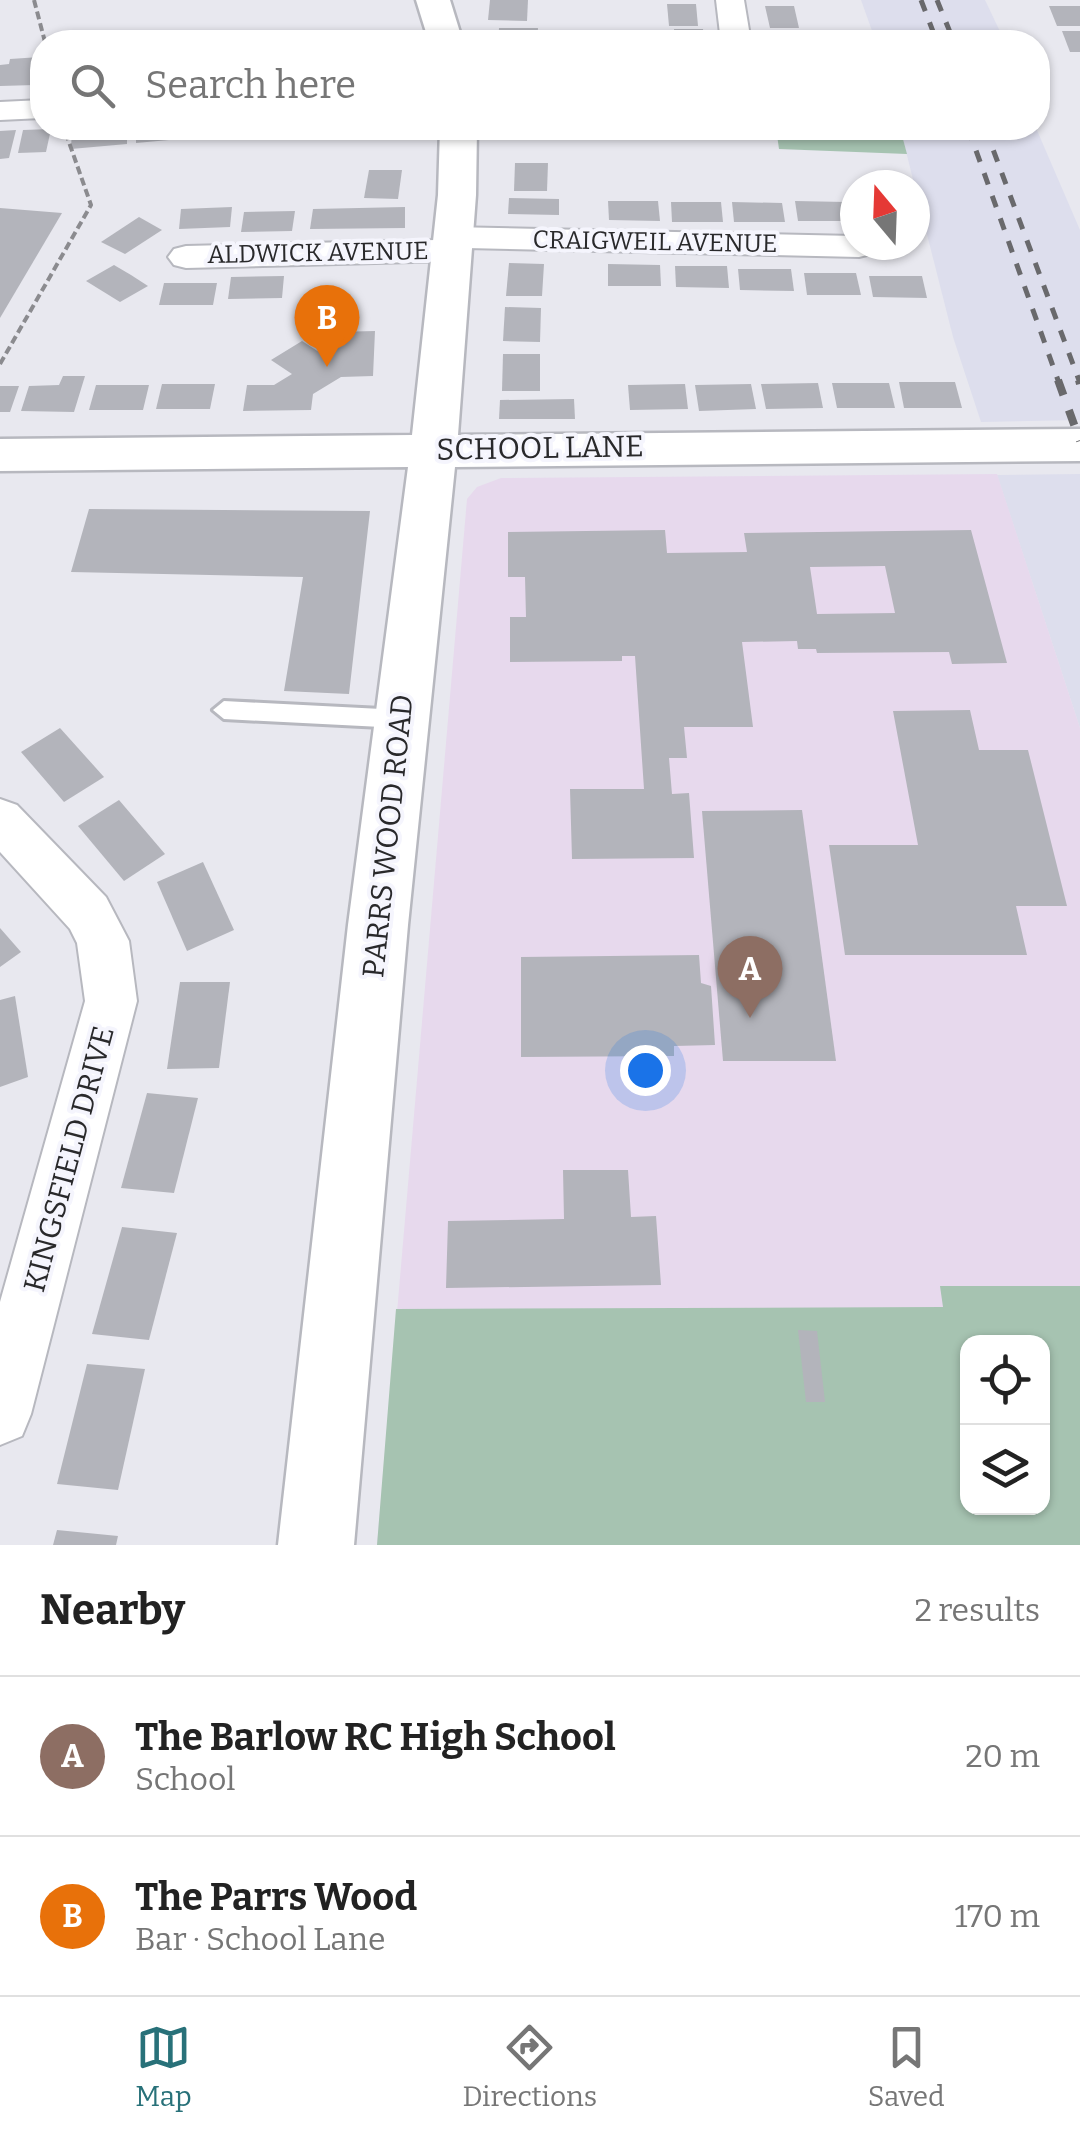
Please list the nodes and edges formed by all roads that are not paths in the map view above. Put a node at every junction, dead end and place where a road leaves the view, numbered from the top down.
1 (433, 0) edge
2 (730, 0) edge
3 (442, 30) edge
4 (734, 30) edge
5 (30, 110) edge
6 (0, 111) edge
7 (458, 140) edge
8 (450, 243) junction
9 (840, 247) edge
10 (186, 256) dead end
11 (1080, 445) edge
12 (434, 450) junction
13 (0, 456) edge
14 (224, 710) dead end
15 (401, 719) junction
16 (0, 818) edge
17 (0, 1414) edge
18 (316, 1545) edge

1 - 3 street
2 - 4 street
5 - 6 street
7 - 8 street, PARRS WOOD ROAD
8 - 9 street, CRAIGWEIL AVENUE
8 - 10 street, ALDWICK AVENUE
8 - 12 street, PARRS WOOD ROAD
11 - 12 street, SCHOOL LANE
12 - 13 street, SCHOOL LANE
12 - 15 street, PARRS WOOD ROAD
14 - 15 lane
15 - 18 street, PARRS WOOD ROAD
16 - 17 street, KINGSFIELD DRIVE

